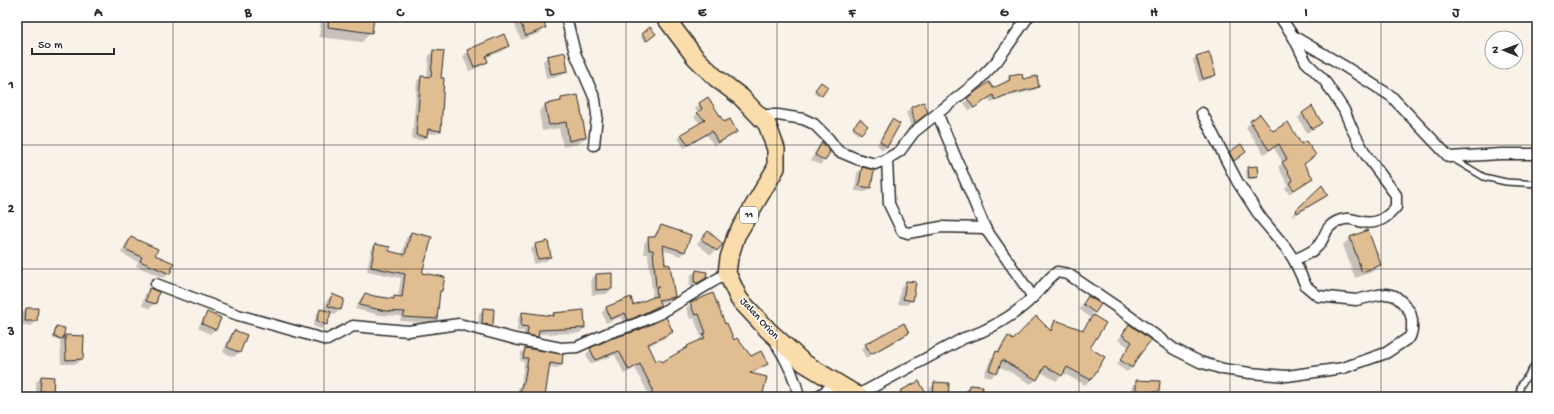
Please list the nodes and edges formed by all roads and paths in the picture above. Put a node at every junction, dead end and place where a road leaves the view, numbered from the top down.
1 (566, 17) edge
2 (665, 17) edge
3 (1028, 17) edge
4 (1280, 17) edge
5 (1293, 36) junction
6 (1202, 113) dead end
7 (760, 115) junction
8 (938, 115) junction
9 (594, 144) dead end
10 (1537, 154) edge
11 (1449, 157) junction
12 (887, 159) junction
13 (1537, 184) edge
14 (986, 228) junction
15 (1294, 260) junction
16 (727, 273) junction
17 (156, 284) dead end
18 (1033, 297) junction
19 (768, 330) junction
20 (1537, 362) edge
21 (838, 383) junction
22 (859, 396) edge
23 (799, 397) edge
24 (817, 397) edge
25 (1518, 397) edge

1 - 9 street
2 - 7 highway, 11
3 - 8 street
4 - 5 street
5 - 11 street
5 - 15 street
6 - 15 street
7 - 12 street
7 - 16 highway, 11
8 - 12 street
8 - 14 street
10 - 11 street
11 - 13 lane
12 - 14 street
14 - 18 street
15 - 18 street
16 - 17 street
16 - 19 highway, Jalan Orion
18 - 22 street
19 - 21 highway, Jalan Orion
19 - 23 street
20 - 25 lane
21 - 22 highway, Jalan Orion
21 - 24 street

